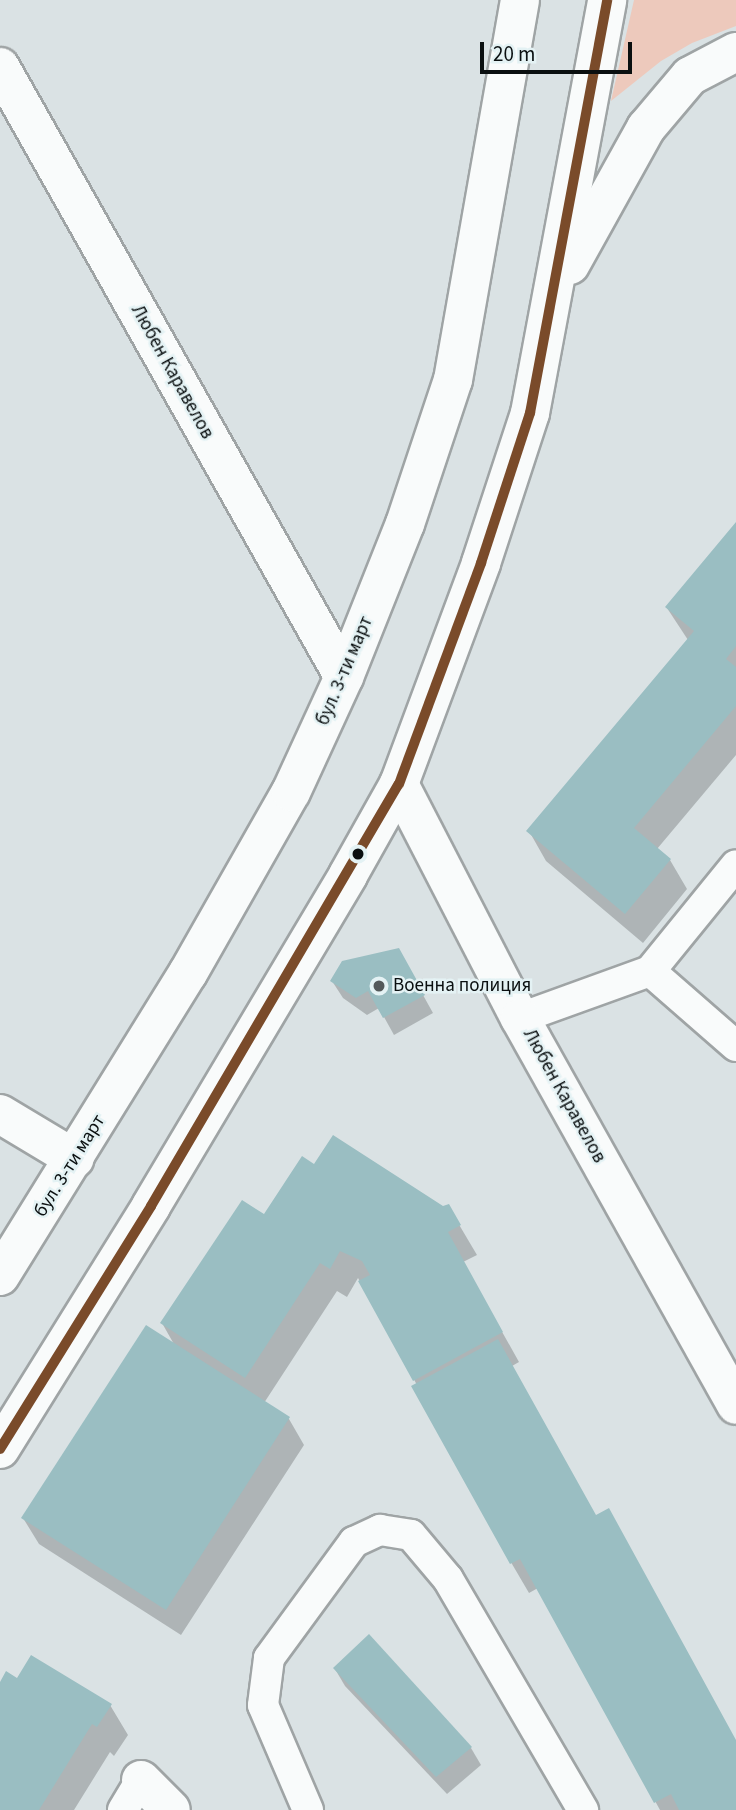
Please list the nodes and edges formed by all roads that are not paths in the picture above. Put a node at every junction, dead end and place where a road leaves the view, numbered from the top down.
1 (520, 0) edge
2 (607, 0) edge
3 (736, 52) edge
4 (0, 68) edge
5 (552, 298) junction
6 (344, 677) junction
7 (399, 784) junction
8 (736, 865) edge
9 (650, 971) junction
10 (520, 1018) junction
11 (736, 1046) edge
12 (0, 1114) edge
13 (75, 1159) junction
14 (0, 1276) edge
15 (736, 1405) edge
16 (0, 1449) edge
17 (132, 1795) edge
18 (171, 1810) edge
19 (308, 1810) edge
20 (583, 1810) edge

1 - 6 main road, бул. 3-ти март
2 - 5 main road
3 - 5 main road
4 - 6 main road, Любен Каравелов
5 - 7 main road
6 - 13 main road, бул. 3-ти март
7 - 10 main road, Любен Каравелов
7 - 16 main road
8 - 9 lane
9 - 10 lane
9 - 11 lane
10 - 15 main road, Любен Каравелов
12 - 13 main road
13 - 14 main road, бул. 3-ти март
17 - 18 main road
19 - 20 lane

